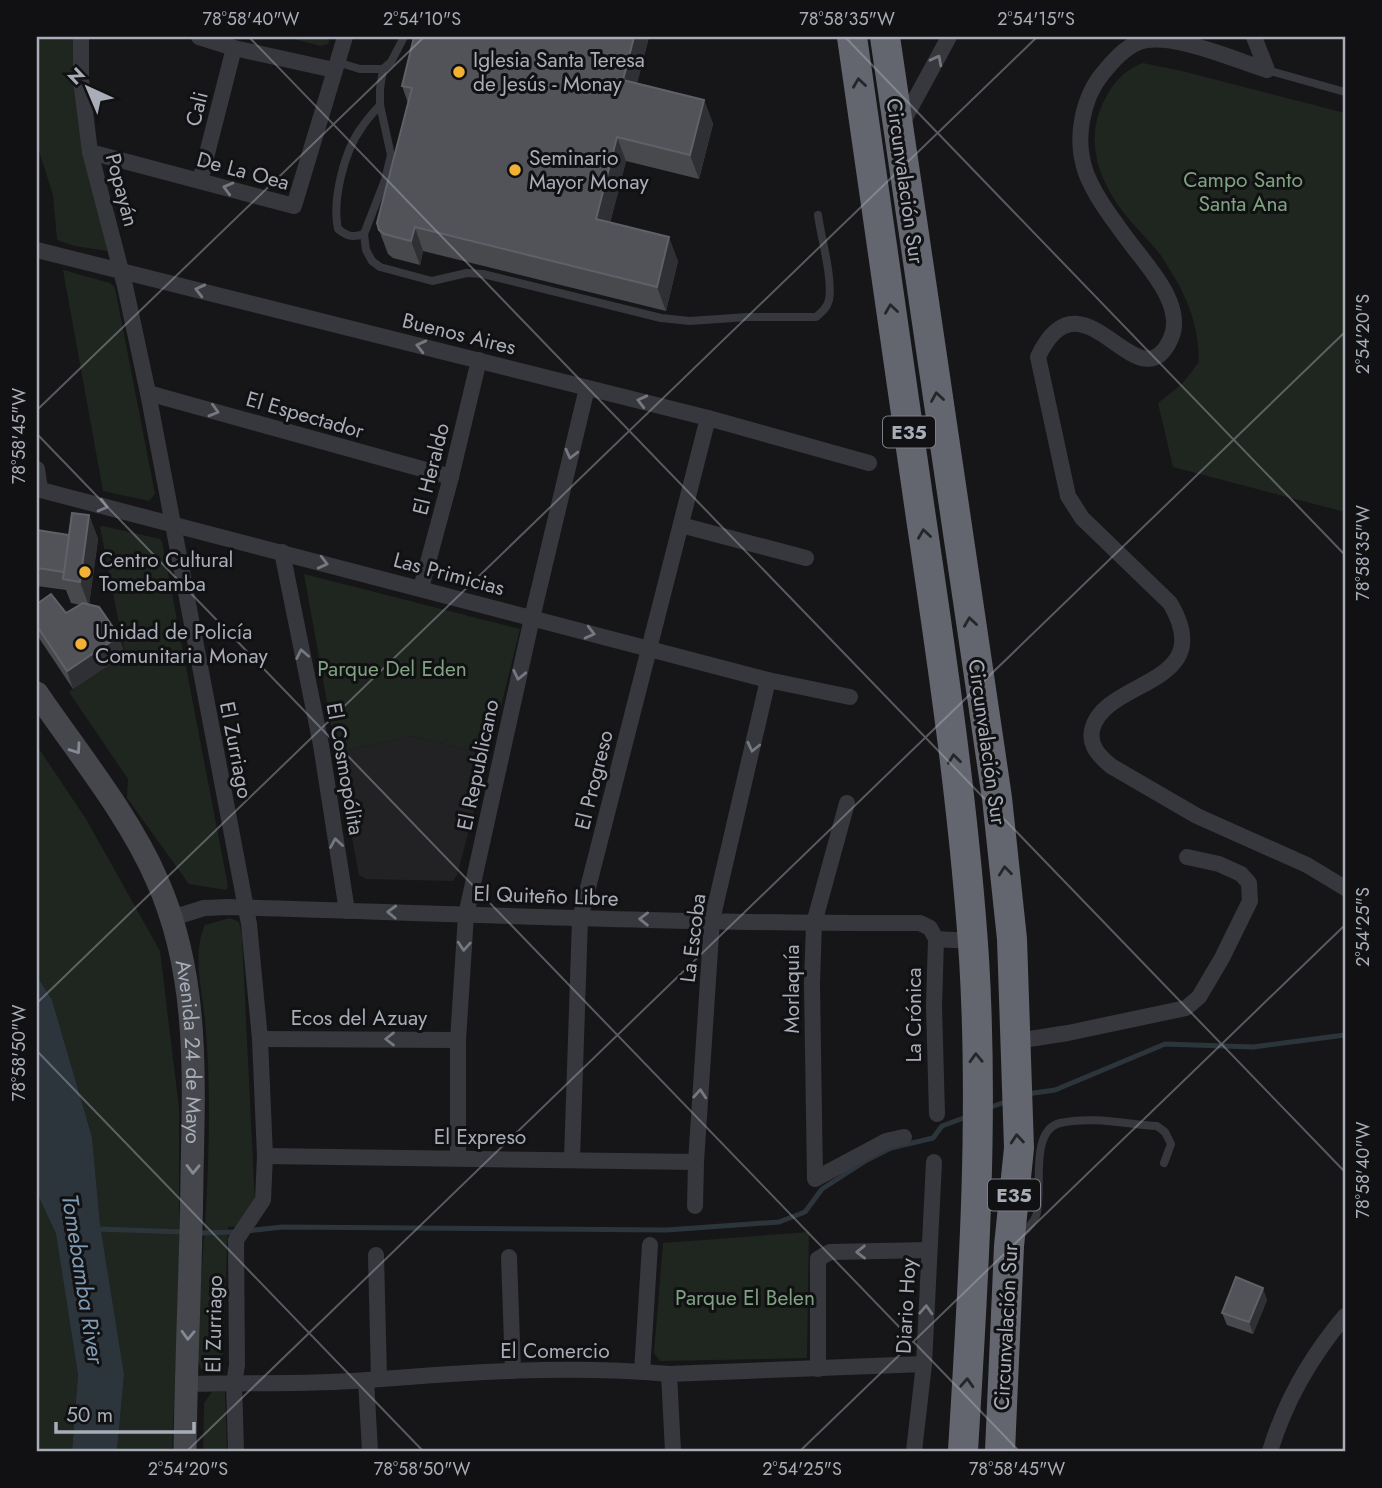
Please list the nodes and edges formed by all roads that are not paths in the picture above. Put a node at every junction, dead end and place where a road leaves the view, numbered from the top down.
1 (81, 37) edge
2 (199, 37) edge
3 (345, 37) edge
4 (404, 37) edge
5 (852, 37) edge
6 (885, 37) edge
7 (949, 37) edge
8 (1254, 37) edge
9 (1142, 39) edge
10 (234, 48) junction
11 (336, 66) junction
12 (383, 69) junction
13 (1267, 70) junction
14 (1345, 92) edge
15 (380, 105) junction
16 (90, 152) junction
17 (903, 167) junction
18 (200, 181) junction
19 (818, 215) dead end
20 (364, 234) junction
21 (37, 250) edge
22 (121, 270) junction
23 (479, 360) junction
24 (587, 388) junction
25 (148, 393) junction
26 (708, 418) junction
27 (869, 463) dead end
28 (37, 469) edge
29 (452, 477) junction
30 (38, 489) edge
31 (172, 525) junction
32 (681, 525) junction
33 (282, 552) junction
34 (806, 558) dead end
35 (421, 588) junction
36 (531, 618) junction
37 (650, 648) junction
38 (768, 680) junction
39 (37, 693) edge
40 (850, 697) dead end
41 (847, 803) dead end
42 (1188, 857) dead end
43 (1345, 888) edge
44 (245, 908) junction
45 (347, 911) junction
46 (466, 915) junction
47 (172, 918) junction
48 (580, 919) junction
49 (712, 920) junction
50 (814, 923) junction
51 (920, 923) joint
52 (936, 939) junction
53 (972, 941) junction
54 (260, 1039) junction
55 (458, 1040) junction
56 (1016, 1041) junction
57 (937, 1114) dead end
58 (904, 1137) dead end
59 (265, 1156) junction
60 (458, 1158) junction
61 (572, 1159) junction
62 (696, 1162) junction
63 (934, 1162) dead end
64 (1164, 1163) dead end
65 (695, 1206) dead end
66 (650, 1245) dead end
67 (1009, 1246) junction
68 (929, 1250) junction
69 (376, 1255) dead end
70 (509, 1257) dead end
71 (1345, 1316) edge
72 (924, 1364) junction
73 (818, 1369) junction
74 (513, 1371) junction
75 (642, 1372) junction
76 (669, 1374) junction
77 (373, 1379) junction
78 (234, 1382) junction
79 (186, 1384) junction
80 (185, 1451) edge
81 (236, 1451) edge
82 (370, 1451) edge
83 (673, 1451) edge
84 (914, 1451) edge
85 (963, 1451) edge
86 (1000, 1451) edge
87 (1269, 1451) edge

1 - 16 street, Popayán
2 - 10 street
3 - 11 street, De La Oea
4 - 12 lane
53 -> 5 highway, Circunvalación Sur / E35
6 - 17 highway, Circunvalación Sur / E35
17 -> 7 street
8 - 13 street
9 - 13 street
9 - 43 street
10 - 11 street
10 - 18 street, Cali
11 - 12 lane
11 -> 18 street, De La Oea
12 - 15 lane
13 - 14 lane
15 - 20 lane
15 - 20 lane
16 - 18 street, De La Oea
16 - 22 street, Popayán
56 -> 17 highway, Circunvalación Sur / E35
19 - 20 lane
21 - 22 street, Buenos Aires
23 -> 22 street, Buenos Aires
22 - 25 street, El Zurriago
23 - 24 street, Buenos Aires
23 - 29 street, El Heraldo
26 -> 24 street, Buenos Aires
24 -> 36 street, El Republicano
25 -> 29 street, El Espectador
25 - 31 street, El Zurriago
26 - 27 street, Buenos Aires
26 - 32 street, El Progreso
28 - 30 street
29 - 35 street, El Heraldo
30 -> 31 street, Las Primicias
31 - 33 street, Las Primicias
31 - 44 street, El Zurriago
32 - 34 street
32 - 37 street, El Progreso
33 -> 35 street, Las Primicias
45 -> 33 street, El Cosmopólita
35 - 36 street, Las Primicias
36 -> 37 street, Las Primicias
36 -> 46 street, El Republicano
37 - 38 street, Las Primicias
37 - 48 street, El Progreso
38 - 40 street, Las Primicias
38 -> 49 street, La Escoba
39 -> 47 main road, Avenida 24 de Mayo
41 - 50 street, Morlaquía
42 - 56 street
44 - 45 street, El Quiteño Libre
44 - 47 street, El Quiteño Libre
44 - 54 street, El Zurriago
46 -> 45 street, El Quiteño Libre
46 - 48 street, El Quiteño Libre
46 -> 55 street, El Republicano
47 -> 79 main road, Avenida 24 de Mayo
49 -> 48 street, El Quiteño Libre
48 - 61 street, El Progreso
49 - 50 street, El Quiteño Libre
62 -> 49 street, La Escoba
50 - 51 street, El Quiteño Libre
50 - 58 street, Morlaquía
51 - 52 street, La Crónica
52 - 53 street
52 - 57 street, La Crónica
85 -> 53 highway, Circunvalación Sur / E35
55 -> 54 street, Ecos del Azuay
54 - 59 street, El Zurriago
55 - 60 street, El Republicano
67 -> 56 highway, Circunvalación Sur / E35
59 - 60 street, El Expreso
59 - 78 street, El Zurriago
60 - 61 street, El Expreso
61 - 62 street, El Expreso
62 - 65 street, La Escoba
63 - 68 street, Diario Hoy
64 - 67 lane
66 - 75 street
67 - 86 highway, Circunvalación Sur / E35
72 -> 68 street, Diario Hoy
68 -> 73 street
69 - 77 street
70 - 74 street
71 - 87 street
72 - 73 street, El Comercio
72 - 84 street, Diario Hoy
73 - 76 street, El Comercio
74 - 75 street, El Comercio
74 - 77 street, El Comercio
75 - 76 street, El Comercio
76 - 83 street
77 - 78 street, El Comercio
77 - 82 street
78 - 79 street, El Comercio
78 - 81 street, El Zurriago
79 - 80 main road, Avenida 24 de Mayo

